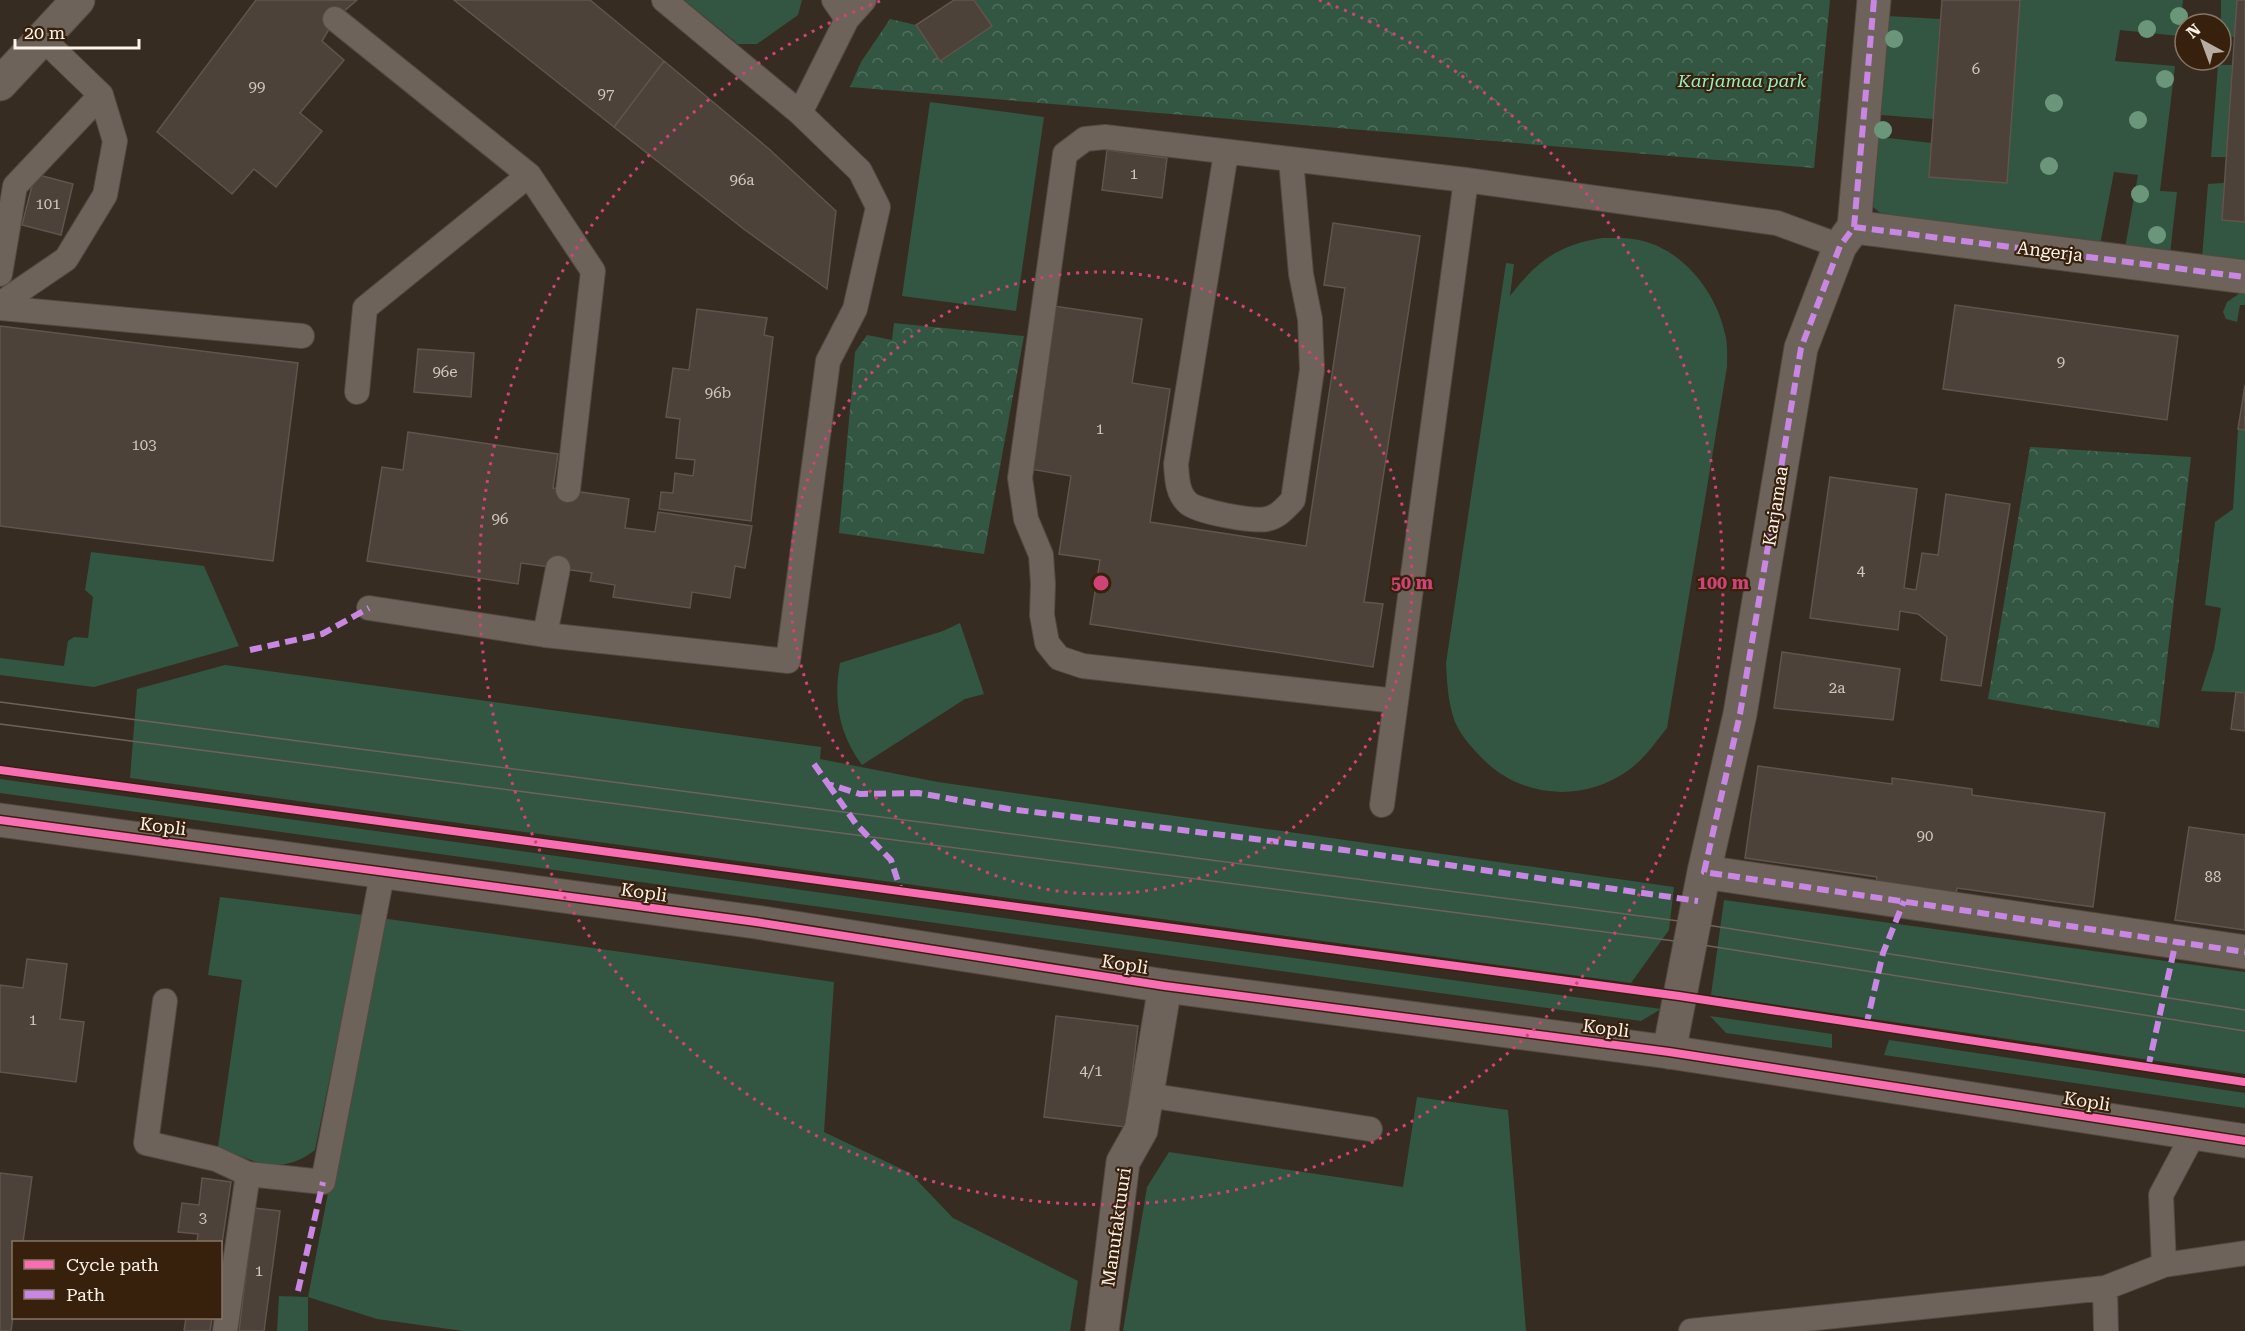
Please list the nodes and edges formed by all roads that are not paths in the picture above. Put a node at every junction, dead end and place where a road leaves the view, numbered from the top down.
1 (78, 0) edge
2 (664, 0) edge
3 (864, 0) edge
4 (1874, 0) edge
5 (841, 9) edge
6 (335, 19) dead end
7 (42, 38) junction
8 (0, 84) edge
9 (101, 95) junction
10 (800, 113) junction
11 (1226, 153) junction
12 (1291, 160) junction
13 (529, 175) junction
14 (1466, 180) junction
15 (1847, 237) junction
16 (0, 274) edge
17 (2245, 277) edge
18 (0, 306) edge
19 (302, 336) dead end
20 (357, 392) dead end
21 (568, 490) dead end
22 (558, 568) dead end
23 (369, 608) dead end
24 (545, 635) junction
25 (1396, 701) junction
26 (1382, 805) dead end
27 (0, 820) edge
28 (383, 870) junction
29 (1704, 872) junction
30 (2245, 952) edge
31 (1165, 986) junction
32 (165, 1001) dead end
33 (1668, 1052) junction
34 (1147, 1095) junction
35 (1370, 1129) dead end
36 (2194, 1133) junction
37 (2245, 1141) edge
38 (248, 1174) junction
39 (2245, 1253) edge
40 (2164, 1265) junction
41 (2105, 1288) junction
42 (225, 1331) edge
43 (1102, 1331) edge
44 (1691, 1331) edge
45 (2106, 1331) edge

1 - 7 street
2 - 10 lane
3 - 5 lane
4 - 15 street, Karjamaa
5 - 10 lane
6 - 13 lane
7 - 8 street
7 - 9 lane
9 - 16 lane
9 - 18 lane
10 - 24 lane
11 - 12 lane
11 - 12 lane
11 - 25 lane
12 - 14 lane
13 - 20 lane
13 - 21 lane
14 - 15 lane
14 - 25 lane
15 - 17 street, Angerja
15 - 29 street, Karjamaa
18 - 19 lane
22 - 24 lane
23 - 24 lane
25 - 26 lane
27 - 28 street, Kopli
28 - 31 street, Kopli
28 - 38 lane
29 - 30 street
29 - 33 street, Karjamaa
31 - 33 street, Kopli
31 - 34 street, Manufaktuuri
32 - 38 lane
33 - 36 street, Kopli
34 - 35 lane
34 - 43 street, Manufaktuuri
36 - 37 street, Kopli
36 - 40 lane
38 - 42 lane
39 - 40 lane
40 - 41 lane
41 - 44 lane
41 - 45 lane

